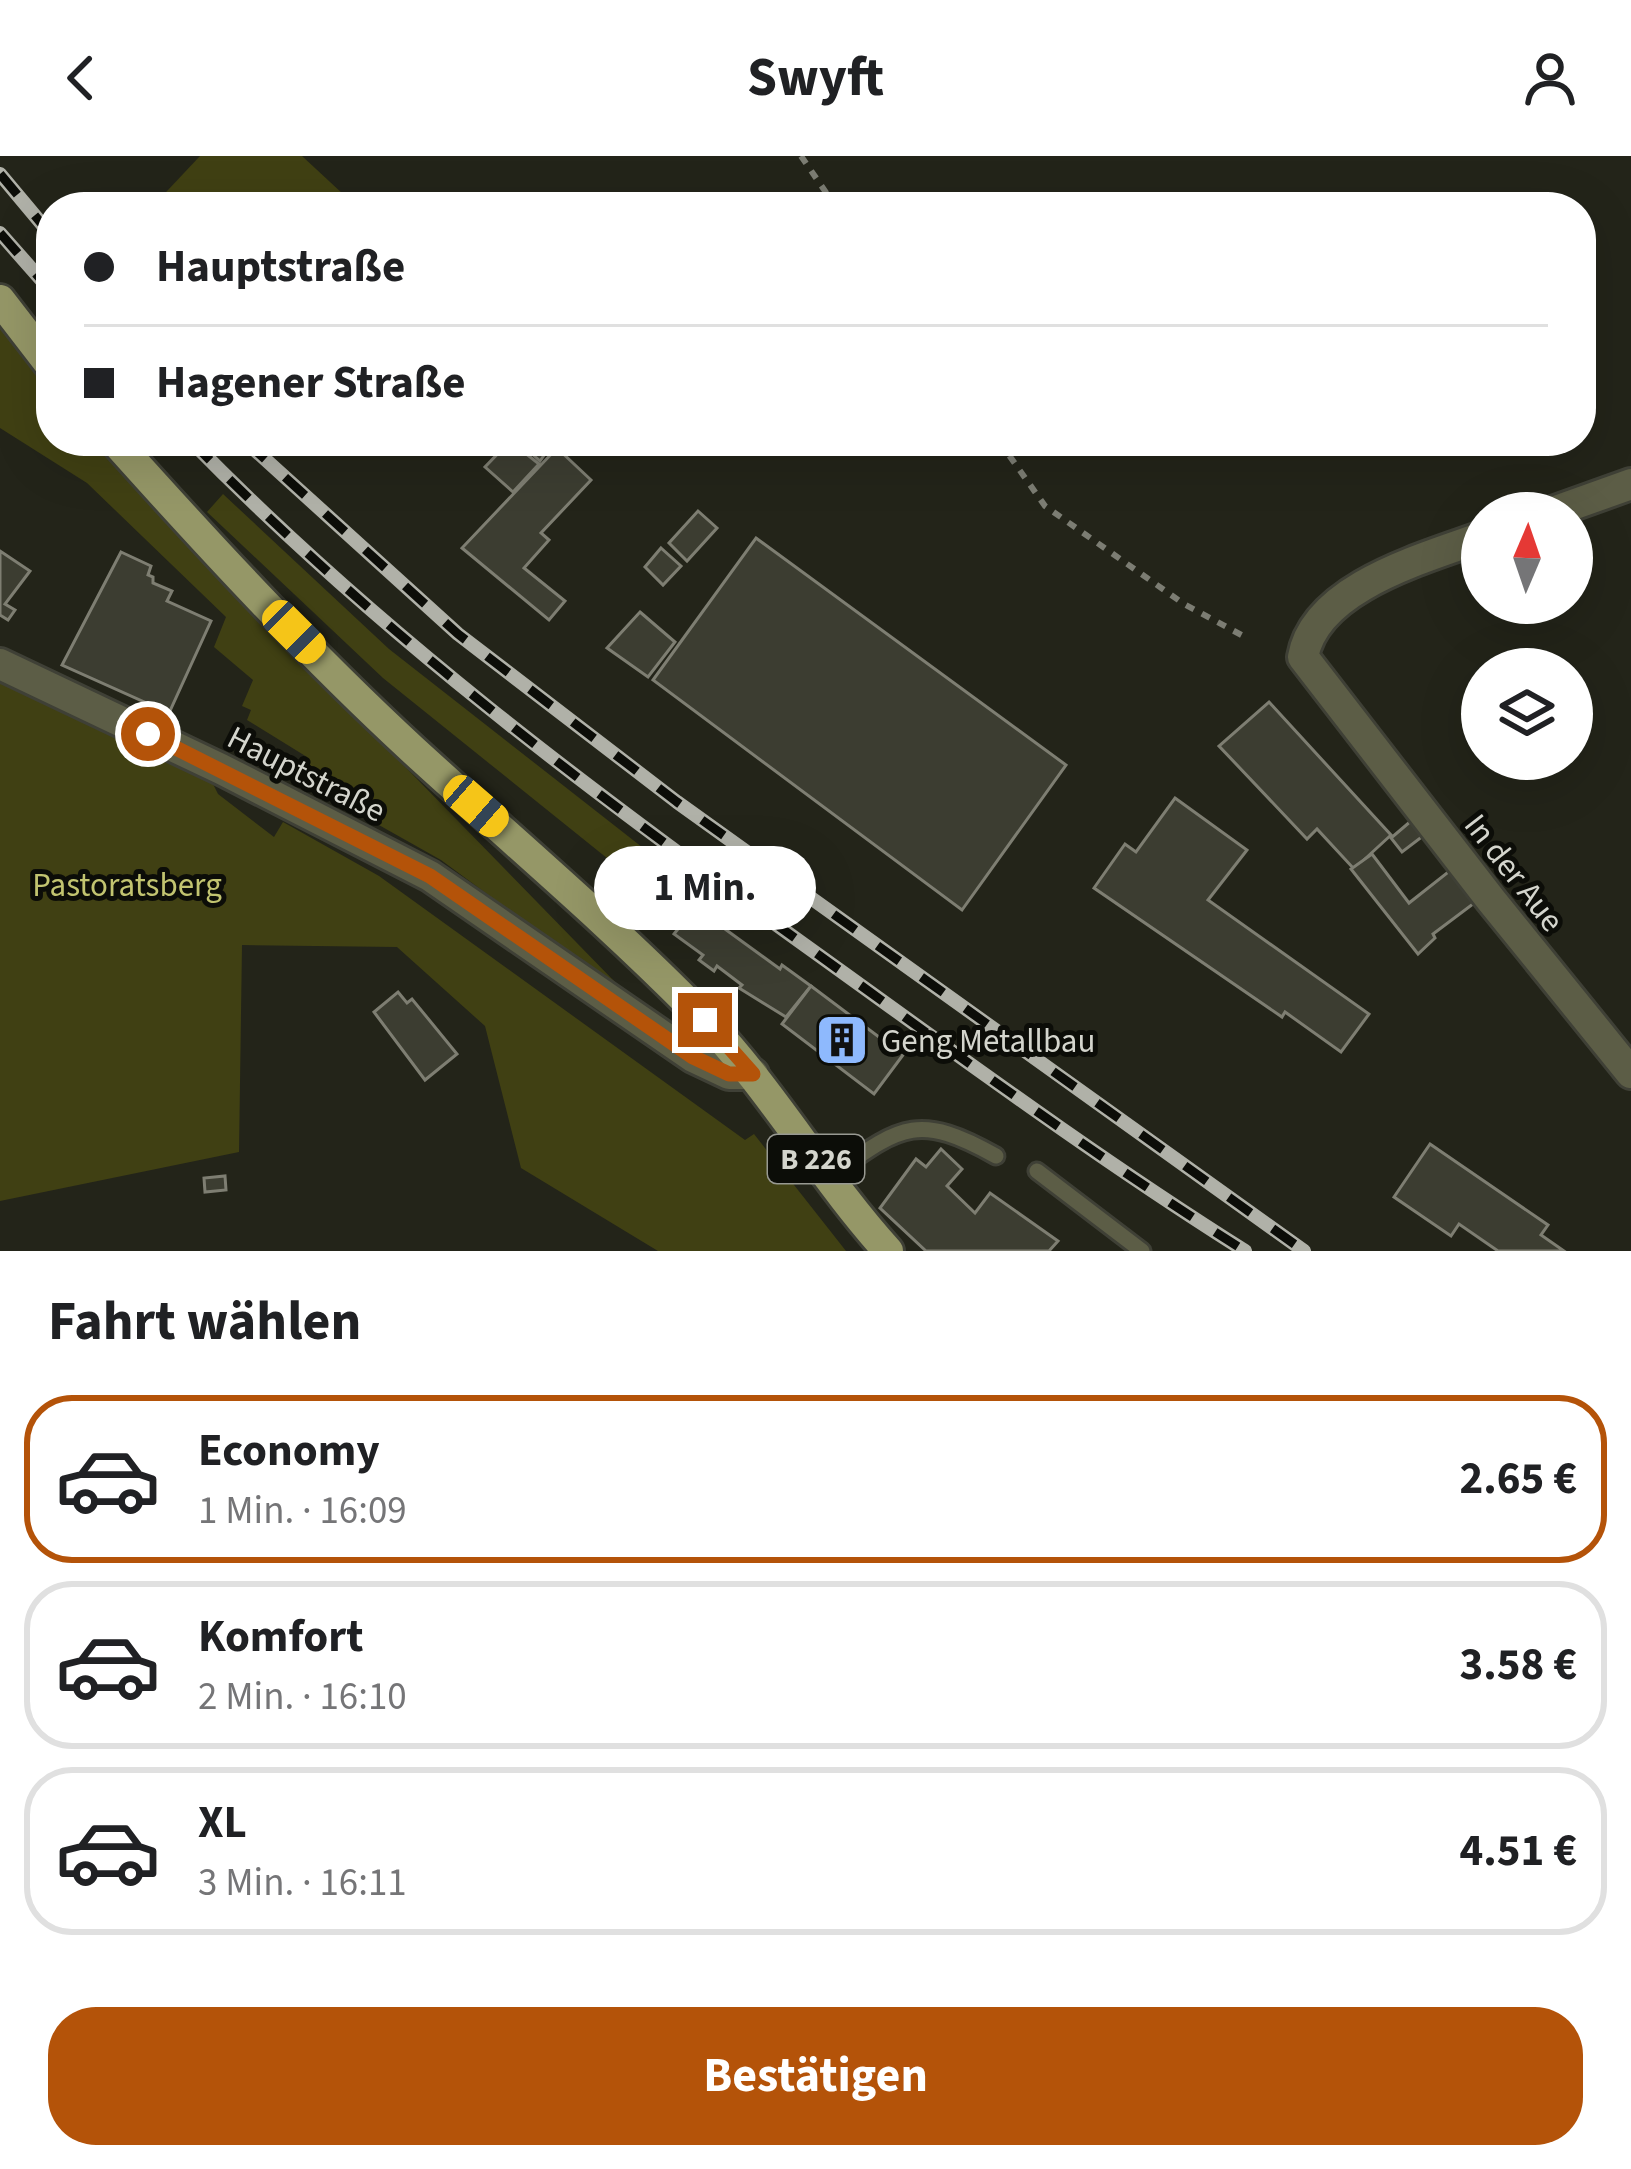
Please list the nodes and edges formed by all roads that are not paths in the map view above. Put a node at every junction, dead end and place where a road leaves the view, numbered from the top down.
1 (0, 300) edge
2 (36, 347) edge
3 (130, 456) edge
4 (1631, 484) edge
5 (1593, 498) edge
6 (1461, 545) edge
7 (0, 664) edge
8 (1631, 1072) edge
9 (753, 1074) junction
10 (996, 1156) dead end
11 (1037, 1172) dead end
12 (830, 1176) junction
13 (888, 1251) edge
14 (1142, 1251) edge

1 - 2 main road
3 - 9 main road, B 226
4 - 5 street
6 - 8 street, In der Aue
7 - 9 street, Hauptstraße
9 - 12 main road, B 226
10 - 12 lane
11 - 14 lane
12 - 13 main road, B 226

